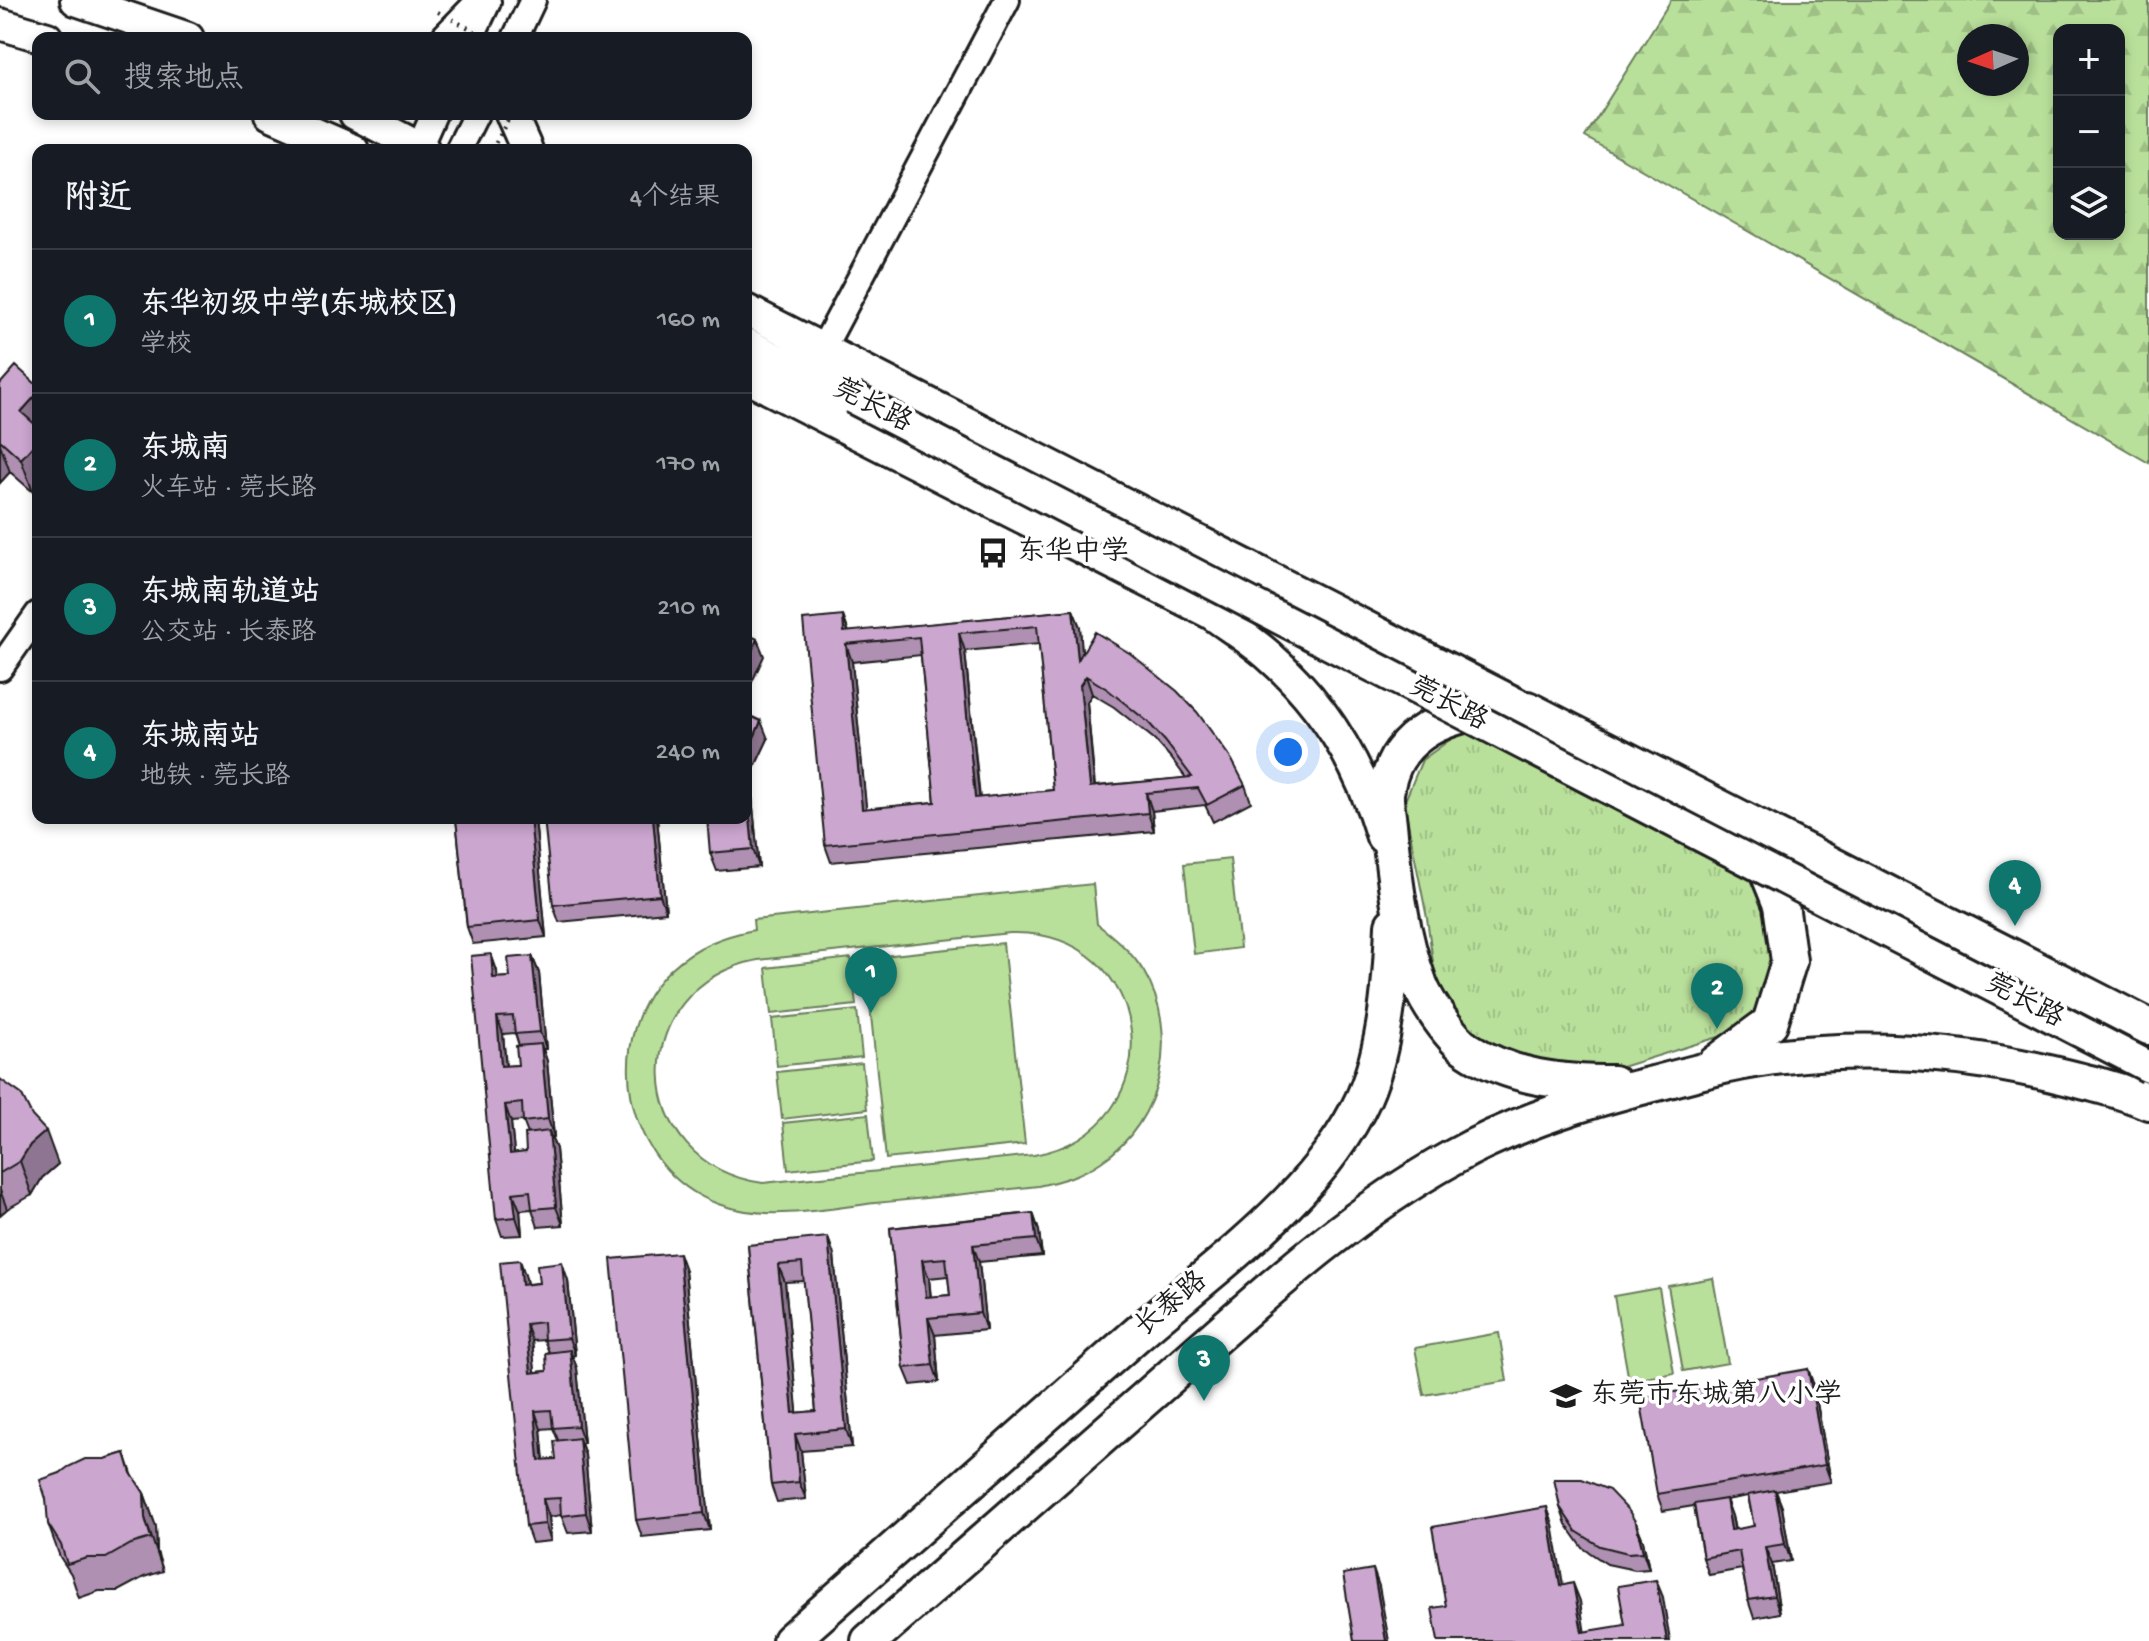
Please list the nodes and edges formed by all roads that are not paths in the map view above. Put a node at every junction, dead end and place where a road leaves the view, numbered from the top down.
1 (76, 0) edge
2 (486, 0) edge
3 (533, 0) edge
4 (1007, 0) edge
5 (0, 24) edge
6 (442, 25) edge
7 (170, 32) edge
8 (473, 32) edge
9 (518, 32) edge
10 (32, 34) edge
11 (284, 120) edge
12 (366, 120) edge
13 (432, 120) edge
14 (473, 120) edge
15 (514, 120) edge
16 (339, 144) edge
17 (411, 144) edge
18 (422, 144) edge
19 (461, 144) edge
20 (524, 144) edge
21 (752, 313) edge
22 (752, 347) edge
23 (823, 348) junction
24 (752, 380) edge
25 (32, 623) edge
26 (0, 668) edge
27 (1527, 709) junction
28 (1722, 806) junction
29 (1394, 877) junction
30 (2149, 1027) edge
31 (2149, 1067) edge
32 (1709, 1069) junction
33 (1658, 1082) junction
34 (2149, 1102) edge
35 (790, 1641) edge
36 (869, 1641) edge

1 - 7 main road
2 - 6 main road
2 - 8 street
3 - 9 street
4 - 23 street
5 - 10 main road
11 - 16 main road
12 - 17 main road
13 - 18 street
14 - 19 street
15 - 20 main road
21 - 23 main road, 莞长路
22 - 31 main road, 莞长路, bridge
23 - 27 main road, 莞长路
24 - 29 main road, 莞长路
25 - 26 street
27 - 28 highway, 莞长路
27 - 29 highway
28 - 30 highway, 莞长路
28 - 32 highway
29 - 33 highway
29 - 35 highway, 长泰路
32 - 33 highway, 莞长路
32 - 34 highway, 莞长路
33 - 36 highway, 长泰路

